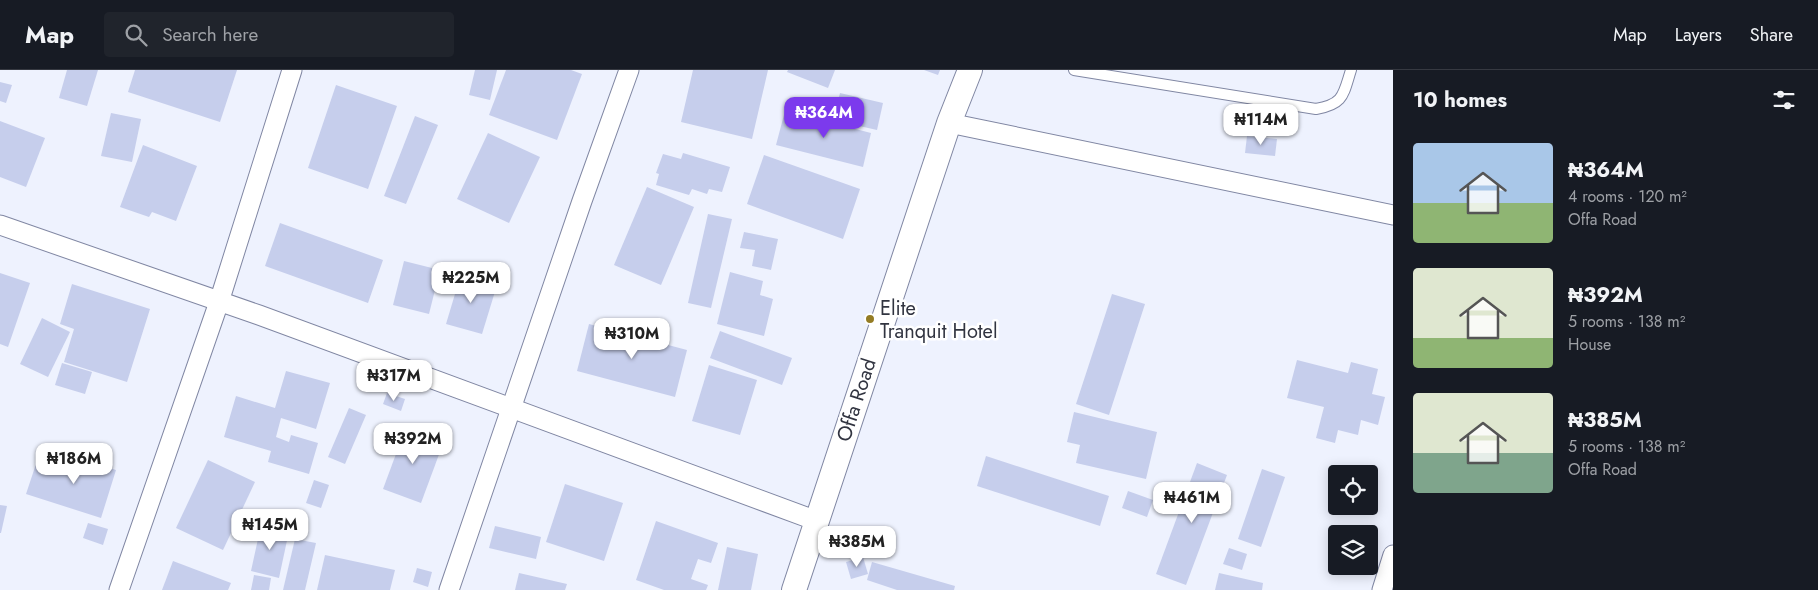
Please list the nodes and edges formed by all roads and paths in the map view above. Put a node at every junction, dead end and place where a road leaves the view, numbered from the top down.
1 (292, 70) edge
2 (629, 70) edge
3 (970, 70) edge
4 (1074, 70) edge
5 (1352, 70) edge
6 (949, 123) junction
7 (1393, 215) edge
8 (0, 225) edge
9 (219, 302) junction
10 (511, 408) junction
11 (817, 521) junction
12 (1393, 555) edge
13 (120, 590) edge
14 (449, 590) edge
15 (794, 590) edge
16 (1382, 590) edge

1 - 9 street
2 - 10 street
3 - 6 street, Offa Road
4 - 5 lane
6 - 7 street
6 - 11 street, Offa Road
8 - 9 street
9 - 10 street
9 - 13 street
10 - 11 street
10 - 14 street
11 - 15 street, Offa Road
12 - 16 street

